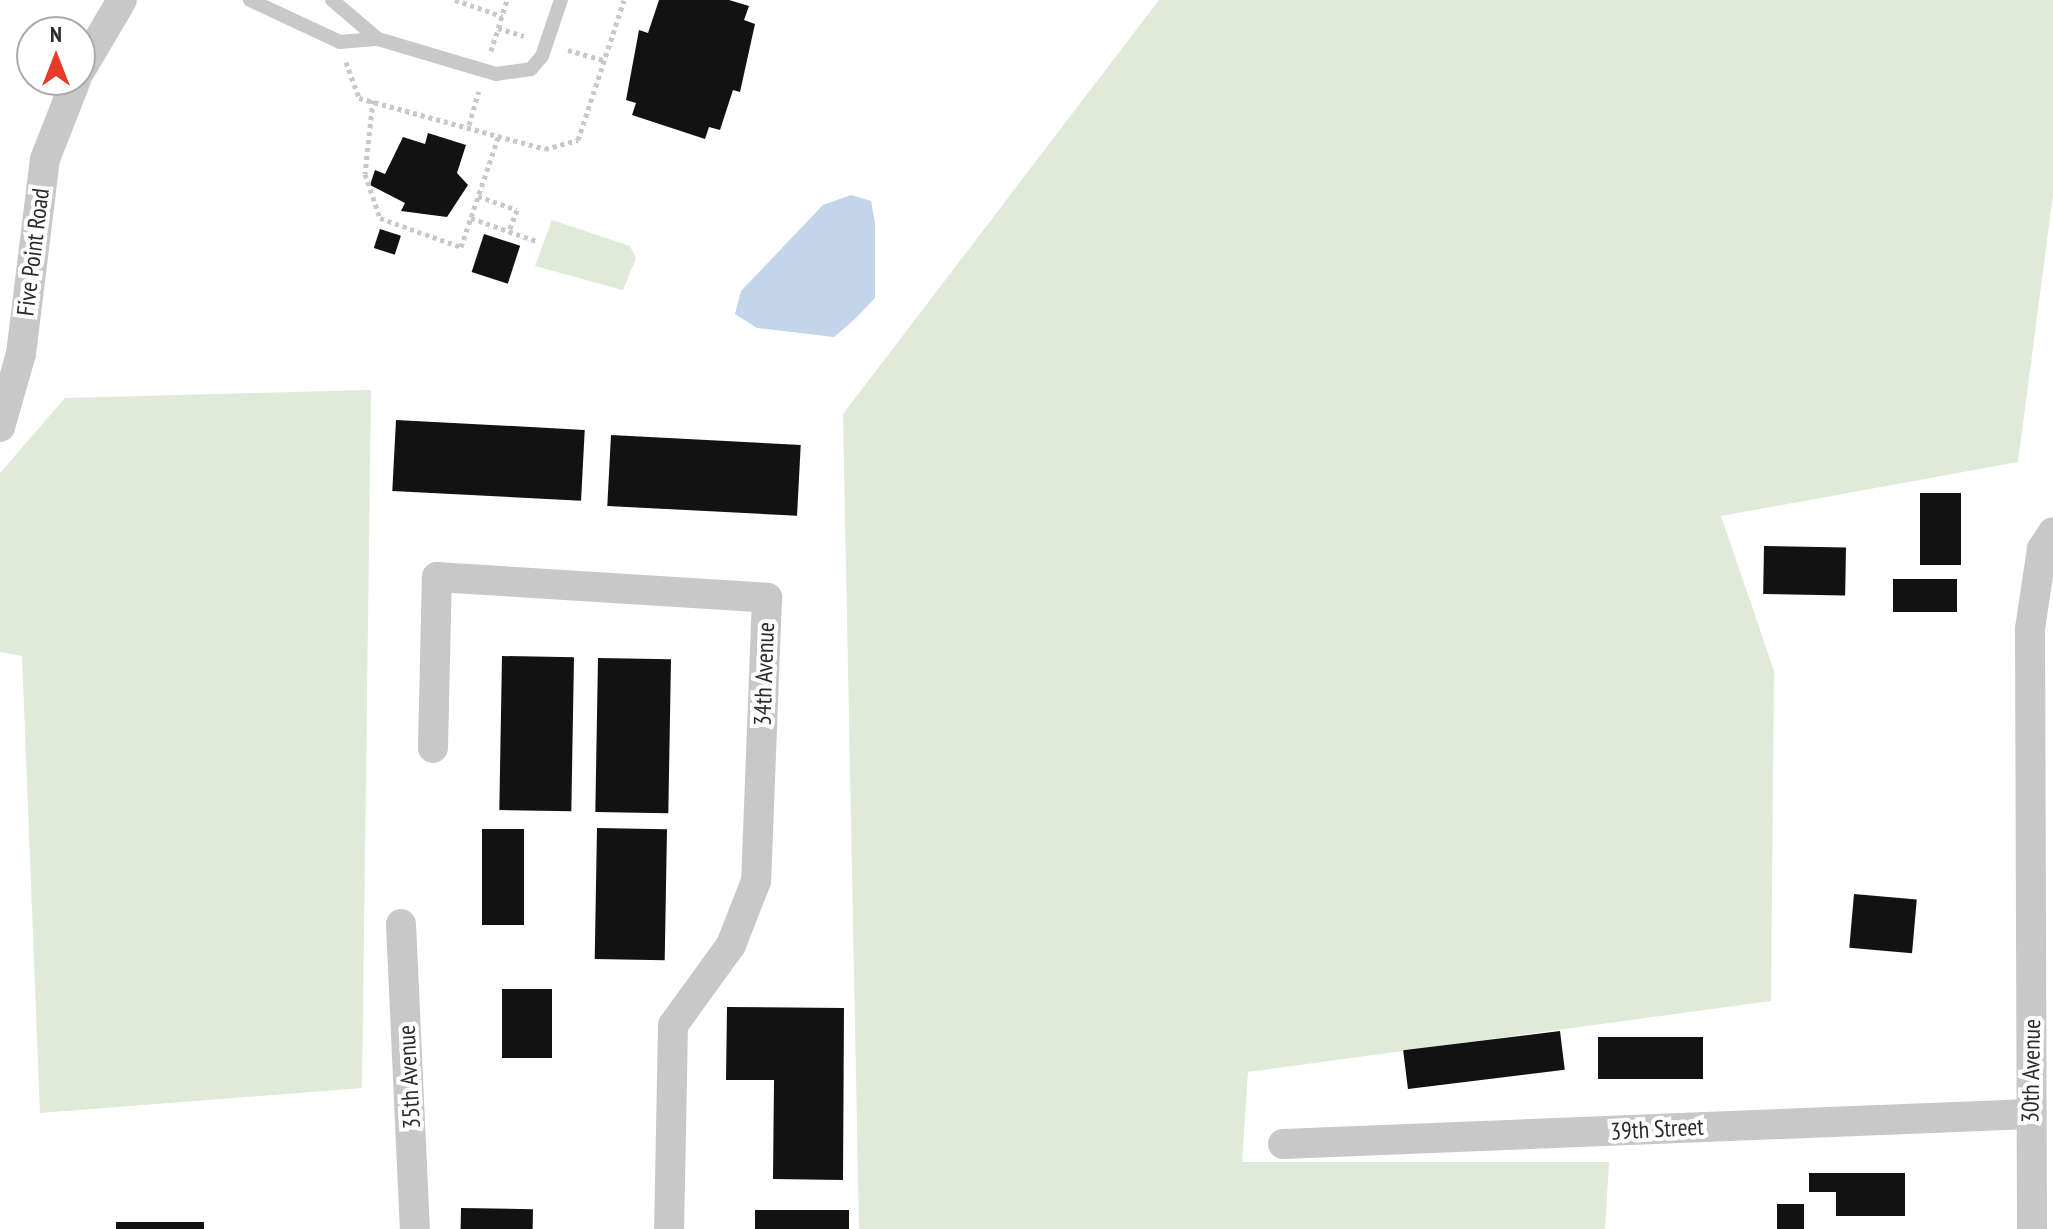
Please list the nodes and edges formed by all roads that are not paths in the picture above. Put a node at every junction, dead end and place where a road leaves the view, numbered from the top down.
1 (122, 0) edge
2 (250, 0) edge
3 (332, 0) edge
4 (561, 0) edge
5 (378, 39) junction
6 (96, 44) edge
7 (70, 96) edge
8 (0, 427) edge
9 (2053, 532) edge
10 (433, 748) dead end
11 (401, 924) dead end
12 (2030, 1114) junction
13 (1283, 1144) dead end
14 (415, 1229) edge
15 (669, 1229) edge
16 (2032, 1229) edge

1 - 6 street
2 - 5 lane
3 - 5 lane
4 - 5 lane
7 - 8 street, Five Point Road
9 - 12 street, 30th Avenue
10 - 15 street, 34th Avenue
11 - 14 street, 35th Avenue
12 - 13 street, 39th Street
12 - 16 street, 30th Avenue

